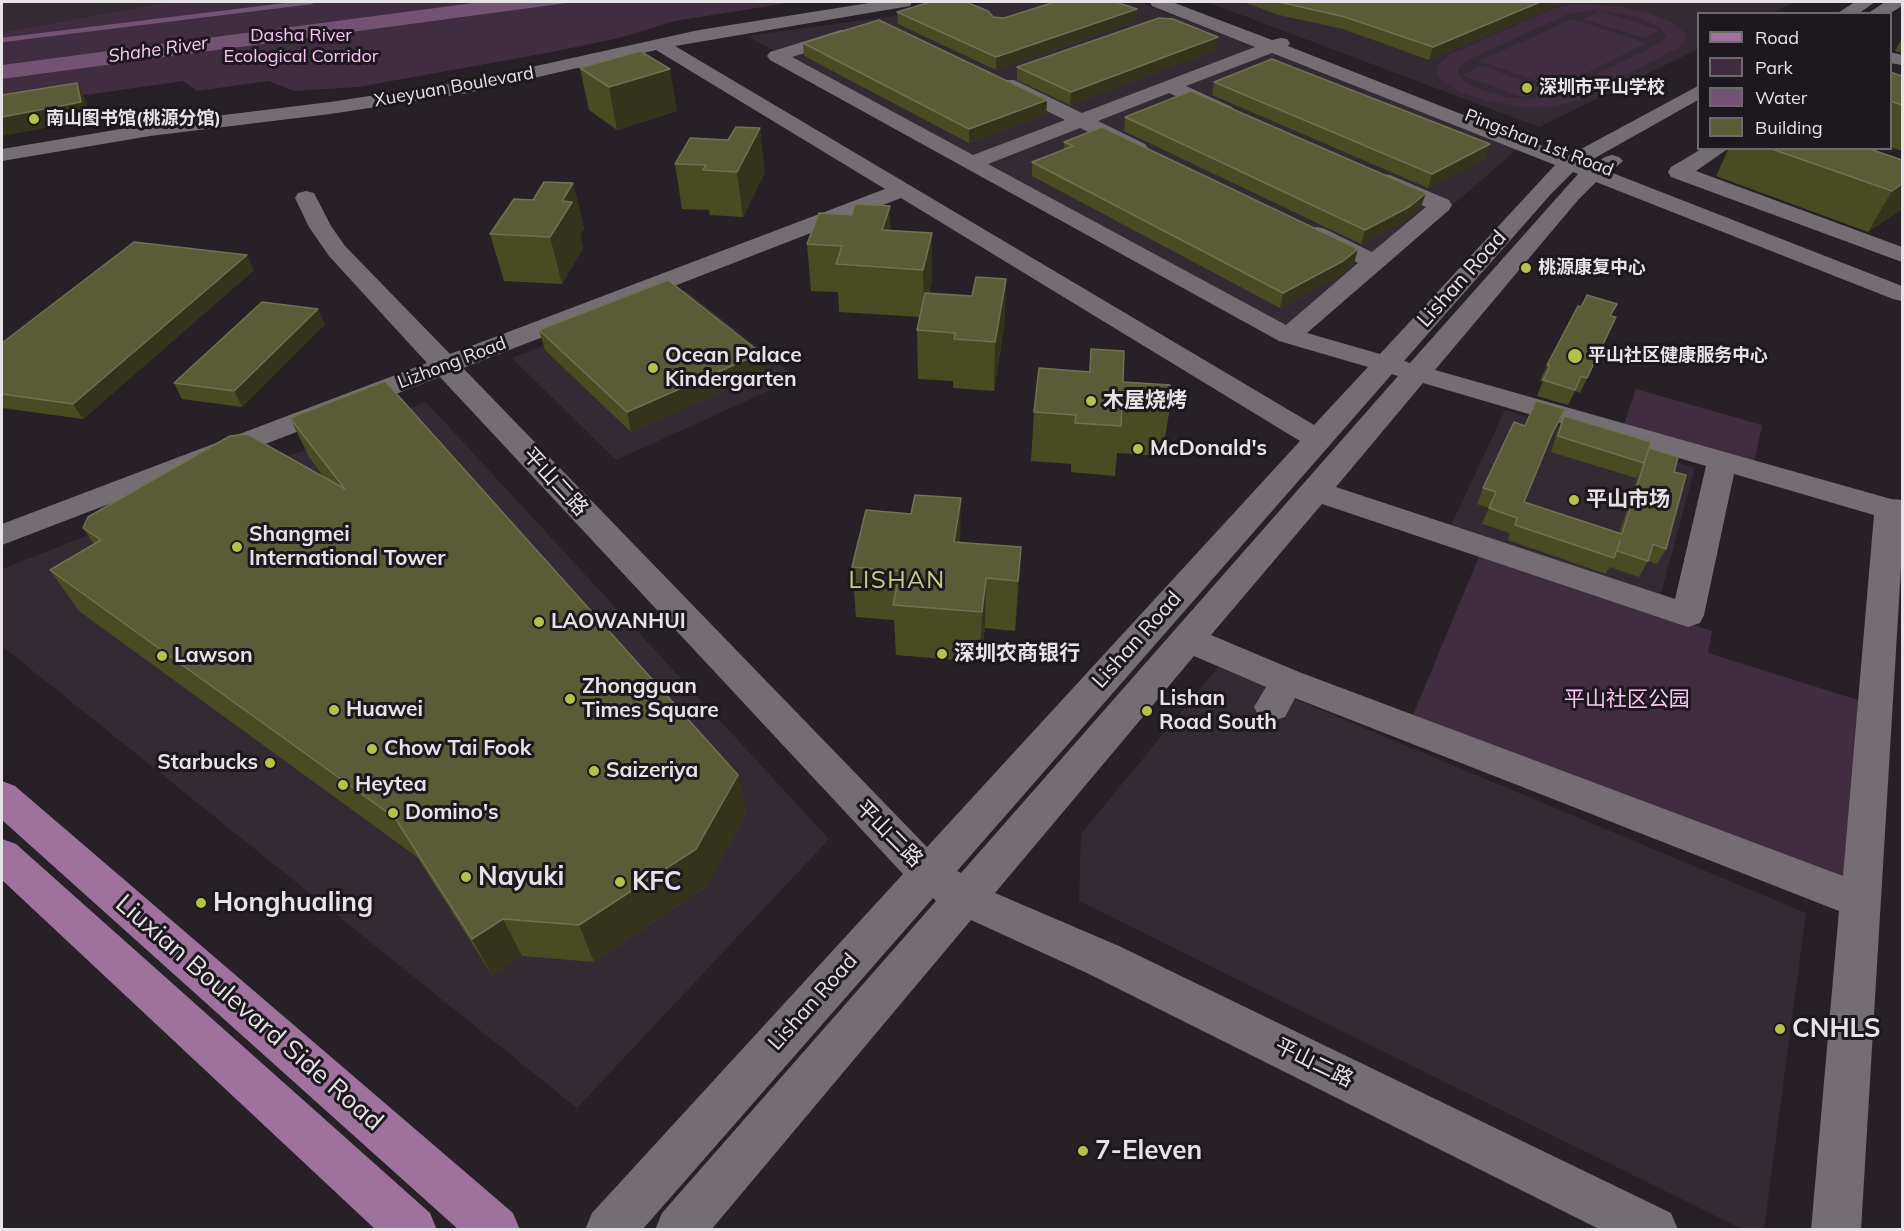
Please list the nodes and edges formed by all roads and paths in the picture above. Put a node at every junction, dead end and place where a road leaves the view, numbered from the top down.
1 (846, 2) edge
2 (904, 2) edge
3 (1158, 2) edge
4 (1175, 2) edge
5 (1867, 2) edge
6 (1897, 2) edge
7 (1848, 12) edge
8 (1879, 12) edge
9 (881, 24) edge
10 (659, 44) junction
11 (1277, 45) junction
12 (1223, 48) dead end
13 (1245, 57) junction
14 (1016, 71) edge
15 (1169, 86) junction
16 (1697, 93) edge
17 (1697, 112) edge
18 (1081, 120) junction
19 (1245, 120) edge
20 (2, 147) edge
21 (1715, 150) edge
22 (2, 155) edge
23 (1154, 156) edge
24 (971, 163) junction
25 (1587, 166) junction
26 (1365, 172) edge
27 (903, 190) junction
28 (306, 198) dead end
29 (1301, 226) edge
30 (1902, 255) edge
31 (1374, 262) junction
32 (1902, 284) edge
33 (1902, 294) edge
34 (1288, 336) junction
35 (445, 366) junction
36 (1402, 368) junction
37 (1317, 439) junction
38 (1722, 460) junction
39 (1315, 491) junction
40 (1896, 510) edge
41 (2, 535) edge
42 (1894, 573) edge
43 (1187, 639) junction
44 (2, 797) edge
45 (2, 856) edge
46 (928, 873) junction
47 (964, 898) junction
48 (1860, 901) junction
49 (413, 1230) edge
50 (496, 1230) edge
51 (609, 1230) edge
52 (678, 1230) edge
53 (1654, 1230) edge
54 (1836, 1230) edge

1 - 20 street, Xueyuan Boulevard
2 - 10 street, Xueyuan Boulevard
3 - 11 street, Pingshan 1st Road
4 - 11 street, Pingshan 1st Road
5 - 7 street
6 - 8 street
9 - 24 street
10 - 22 street, Xueyuan Boulevard
10 - 27 street
11 - 13 street
11 - 25 street, Pingshan 1st Road
12 - 13 street
13 - 15 street
14 - 18 street
15 - 18 street
15 - 19 street
16 - 25 street, Lishan Road
17 - 25 street, Lishan Road
18 - 23 street
18 - 24 street
21 - 30 street
24 - 34 street
25 - 32 street, Pingshan 1st Road
25 - 33 street, Pingshan 1st Road
25 - 36 street, Lishan Road
26 - 31 street
27 - 35 street, Lizhong Road
27 - 37 street
28 - 35 street, 平山二路
29 - 31 street
31 - 34 street
34 - 36 street
35 - 41 street, Lizhong Road
35 - 46 street, 平山二路
36 - 37 street, Lishan Road
36 - 38 street
36 - 39 street, Lishan Road
37 - 46 street, Lishan Road
38 - 39 street
38 - 40 street
39 - 43 street, Lishan Road
40 - 42 street
42 - 48 street
43 - 47 street, Lishan Road
43 - 48 street
44 - 50 main road, Liuxian Boulevard Side Road
45 - 49 main road, Liuxian Boulevard Side Road
46 - 47 street, 平山二路
46 - 51 street, Lishan Road
47 - 52 street, Lishan Road
47 - 53 street, 平山二路
48 - 54 street

